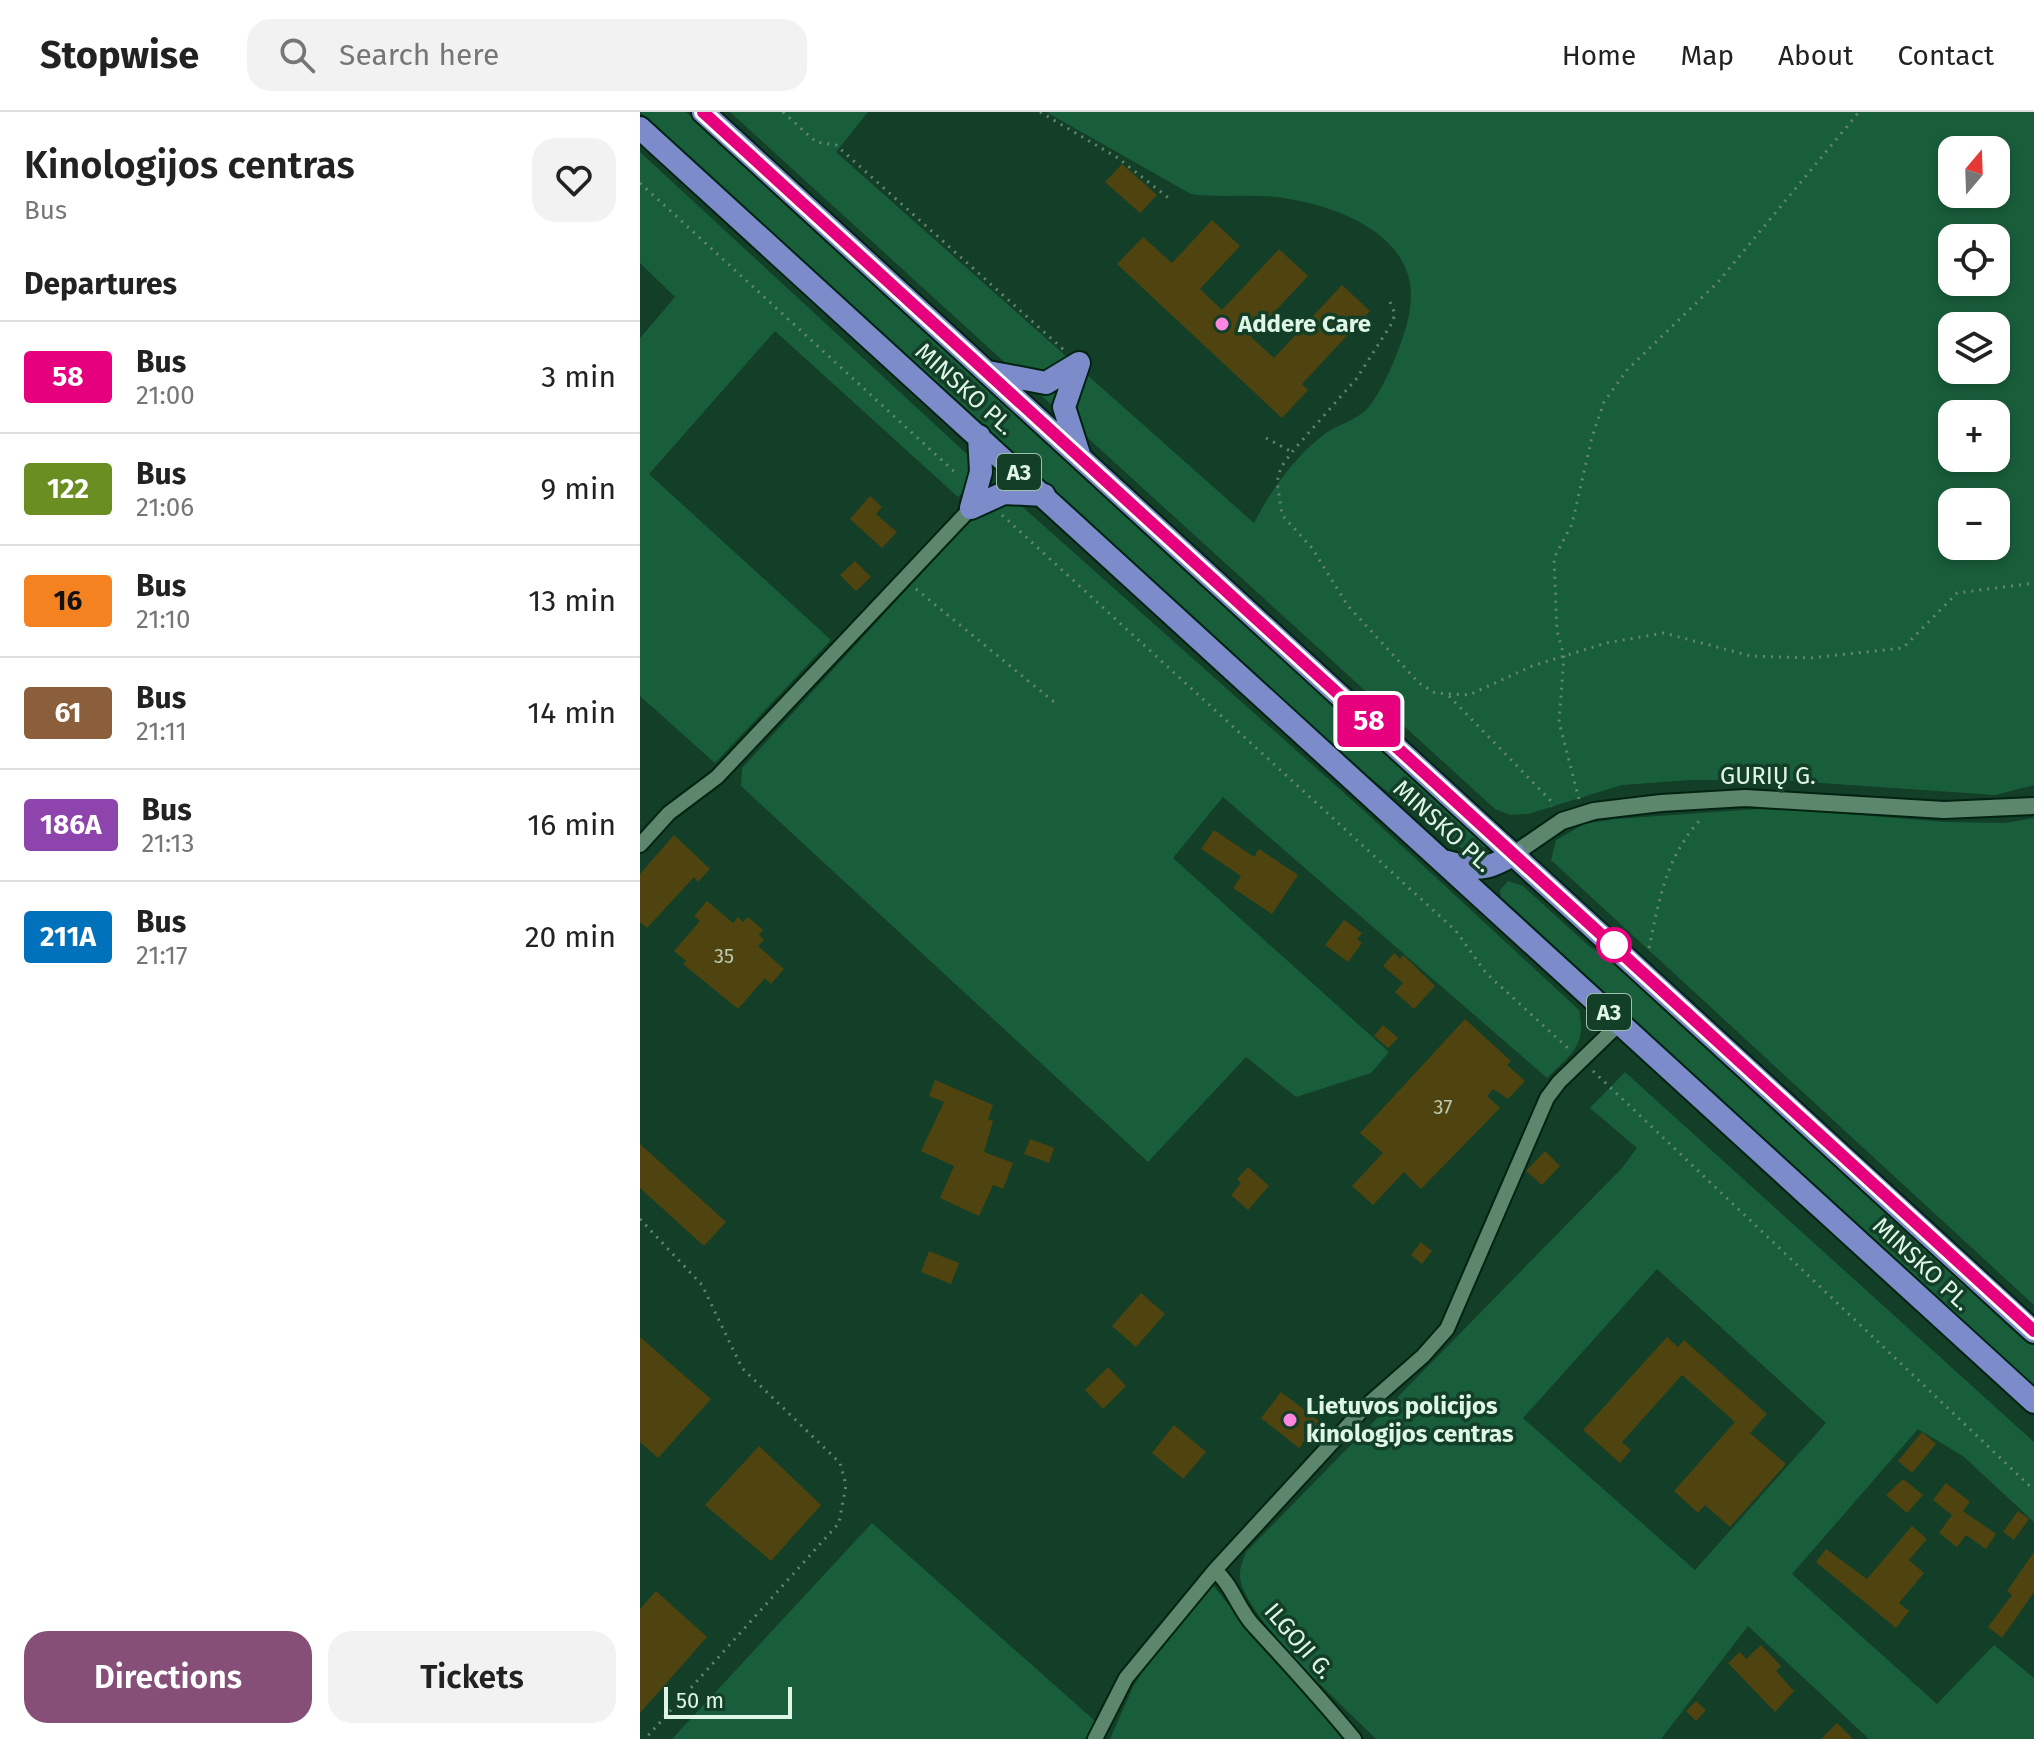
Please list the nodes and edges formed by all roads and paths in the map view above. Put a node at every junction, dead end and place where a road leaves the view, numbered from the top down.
1 (703, 112) edge
2 (783, 112) edge
3 (1040, 112) edge
4 (1859, 112) edge
5 (640, 128) edge
6 (640, 183) edge
7 (1171, 200) dead end
8 (1390, 302) dead end
9 (1079, 363) junction
10 (988, 372) junction
11 (979, 436) junction
12 (1266, 438) dead end
13 (1292, 452) junction
14 (1079, 455) junction
15 (1044, 495) junction
16 (978, 500) junction
17 (904, 579) junction
18 (2034, 583) edge
19 (1564, 656) junction
20 (1449, 696) junction
21 (1054, 702) dead end
22 (2034, 806) edge
23 (1583, 814) junction
24 (1699, 821) dead end
25 (1553, 826) junction
26 (640, 845) edge
27 (1514, 854) junction
28 (1440, 859) junction
29 (1649, 948) dead end
30 (1621, 1022) junction
31 (1581, 1060) junction
32 (640, 1219) edge
33 (2034, 1332) edge
34 (2034, 1402) edge
35 (2034, 1490) edge
36 (1215, 1570) junction
37 (645, 1739) edge
38 (1095, 1739) edge
39 (1354, 1739) edge

1 - 10 highway, MINSKO PL. / A3
2 - 9 path
3 - 7 path
4 - 19 path
5 - 11 highway, MINSKO PL. / A3
6 - 16 path
8 - 13 path
9 - 10 highway
9 - 14 highway
10 - 14 highway, MINSKO PL. / A3
11 - 15 highway, MINSKO PL. / A3
11 - 16 highway
12 - 13 path
13 - 20 path
14 - 27 highway, MINSKO PL. / A3
15 - 16 highway
15 - 28 highway, MINSKO PL. / A3
16 - 17 street
16 - 31 path
17 - 21 path
17 - 26 street
18 - 19 path
19 - 20 path
19 - 23 path
20 - 25 path
22 - 23 street, GURIŲ G.
23 - 25 street, GURIŲ G.
24 - 29 path
25 - 27 street, GURIŲ G.
27 - 28 highway
27 - 33 highway, MINSKO PL. / A3
28 - 30 highway, MINSKO PL. / A3
30 - 31 street
30 - 34 highway, MINSKO PL. / A3
31 - 35 path
31 - 36 street
32 - 37 path
36 - 38 street
36 - 39 street, ILGOJI G.

